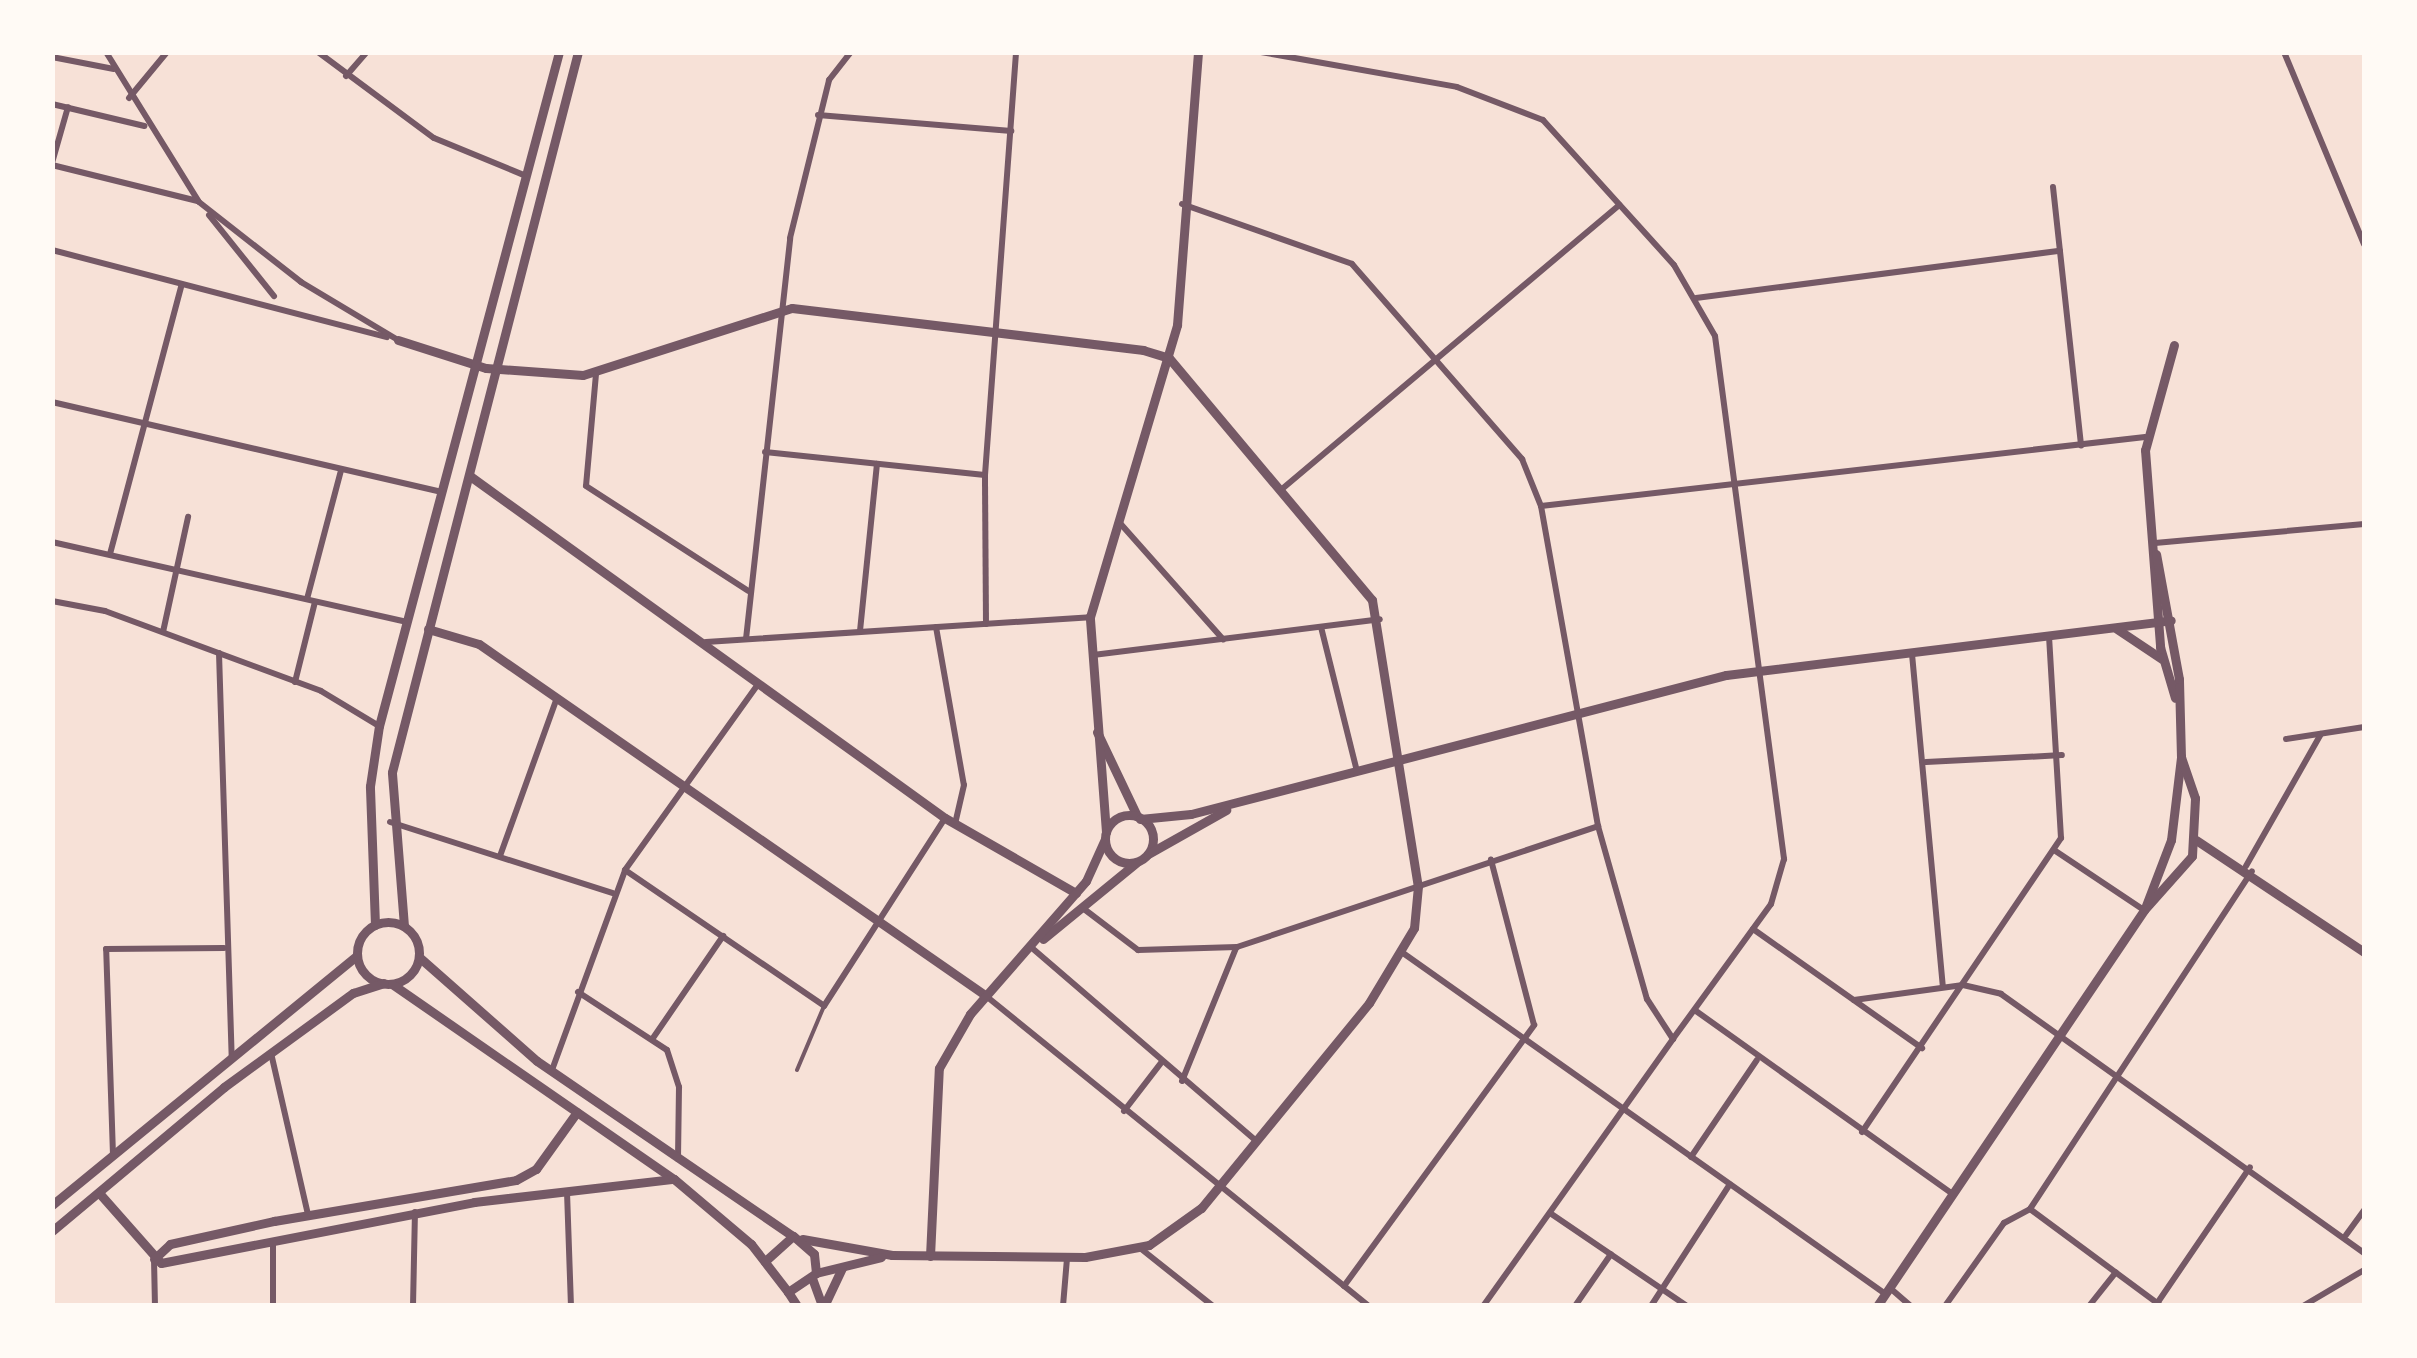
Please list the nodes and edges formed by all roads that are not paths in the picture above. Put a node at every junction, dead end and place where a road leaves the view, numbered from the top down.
1 (106, 52) edge
2 (168, 52) edge
3 (318, 52) edge
4 (367, 52) edge
5 (559, 52) edge
6 (578, 52) edge
7 (851, 52) edge
8 (1016, 52) edge
9 (1198, 52) edge
10 (1261, 52) edge
11 (2284, 52) edge
12 (52, 57) edge
13 (114, 69) junction
14 (346, 76) junction
15 (129, 98) junction
16 (52, 104) edge
17 (68, 107) junction
18 (818, 115) junction
19 (145, 126) junction
20 (1011, 131) junction
21 (52, 164) edge
22 (526, 176) junction
23 (2052, 187) dead end
24 (199, 202) junction
25 (1182, 204) junction
26 (1619, 204) junction
27 (2364, 244) edge
28 (52, 250) edge
29 (2060, 251) junction
30 (182, 284) junction
31 (274, 296) dead end
32 (1696, 298) junction
33 (777, 311) junction
34 (998, 330) junction
35 (398, 340) junction
36 (2174, 345) dead end
37 (1169, 358) junction
38 (1435, 360) junction
39 (486, 368) junction
40 (596, 374) junction
41 (52, 402) edge
42 (142, 423) junction
43 (2145, 438) junction
44 (2082, 445) junction
45 (765, 452) junction
46 (877, 464) junction
47 (341, 470) junction
48 (985, 475) junction
49 (470, 476) junction
50 (1734, 484) junction
51 (1282, 489) junction
52 (443, 493) junction
53 (1541, 506) junction
54 (188, 517) dead end
55 (1118, 521) junction
56 (2364, 524) edge
57 (52, 542) edge
58 (2156, 549) junction
59 (110, 554) junction
60 (176, 570) junction
61 (748, 592) junction
62 (311, 600) junction
63 (52, 602) edge
64 (1090, 617) junction
65 (1380, 619) junction
66 (2171, 620) junction
67 (407, 622) junction
68 (2158, 622) junction
69 (986, 624) junction
70 (936, 626) junction
71 (1320, 627) junction
72 (2114, 627) junction
73 (428, 629) junction
74 (163, 632) junction
75 (860, 632) junction
76 (2049, 636) junction
77 (746, 639) junction
78 (1224, 640) junction
79 (706, 642) junction
80 (219, 653) junction
81 (1912, 654) junction
82 (1089, 656) junction
83 (2162, 660) junction
84 (1758, 670) junction
85 (294, 682) junction
86 (760, 683) junction
87 (557, 696) junction
88 (2175, 698) junction
89 (1572, 714) junction
90 (1094, 724) junction
91 (379, 726) junction
92 (2364, 727) edge
93 (2321, 734) junction
94 (2286, 739) dead end
95 (2062, 755) junction
96 (2181, 756) junction
97 (1402, 760) junction
98 (1926, 762) junction
99 (1357, 772) junction
100 (685, 784) junction
101 (1256, 798) junction
102 (1139, 818) junction
103 (950, 821) junction
104 (390, 822) junction
105 (1598, 826) junction
106 (1105, 836) junction
107 (2196, 840) junction
108 (2054, 850) junction
109 (500, 856) junction
110 (1142, 859) junction
111 (1490, 860) junction
112 (2249, 868) junction
113 (625, 870) junction
114 (1418, 886) junction
115 (613, 893) junction
116 (1076, 893) junction
117 (1084, 909) junction
118 (2144, 910) junction
119 (879, 920) junction
120 (375, 924) junction
121 (404, 926) junction
122 (1753, 929) junction
123 (723, 936) junction
124 (1034, 946) junction
125 (1237, 947) junction
126 (224, 948) junction
127 (2364, 952) edge
128 (1403, 953) junction
129 (357, 955) junction
130 (419, 957) junction
131 (388, 984) junction
132 (1964, 985) junction
133 (1943, 986) junction
134 (578, 992) junction
135 (986, 995) junction
136 (1854, 1000) junction
137 (824, 1006) junction
138 (1696, 1011) junction
139 (2062, 1037) junction
140 (653, 1038) junction
141 (1673, 1038) junction
142 (1527, 1040) junction
143 (1922, 1048) junction
144 (270, 1053) junction
145 (232, 1060) junction
146 (1757, 1060) junction
147 (1162, 1063) junction
148 (552, 1070) junction
149 (797, 1070) dead end
150 (2122, 1076) junction
151 (1182, 1081) junction
152 (1623, 1109) junction
153 (1124, 1111) junction
154 (577, 1112) junction
155 (1862, 1132) junction
156 (1255, 1140) junction
157 (1691, 1157) junction
158 (114, 1158) junction
159 (678, 1160) junction
160 (2250, 1167) junction
161 (674, 1179) junction
162 (1730, 1184) junction
163 (1219, 1188) junction
164 (567, 1191) junction
165 (100, 1194) junction
166 (1953, 1194) junction
167 (416, 1196) junction
168 (52, 1205) edge
169 (2030, 1208) junction
170 (2364, 1210) edge
171 (415, 1212) junction
172 (1550, 1213) junction
173 (308, 1214) junction
174 (52, 1231) edge
175 (2346, 1235) junction
176 (798, 1237) junction
177 (273, 1239) junction
178 (1140, 1248) junction
179 (2364, 1253) edge
180 (1610, 1254) junction
181 (892, 1255) junction
182 (930, 1256) junction
183 (1067, 1258) junction
184 (154, 1259) junction
185 (765, 1261) junction
186 (847, 1264) junction
187 (2364, 1270) edge
188 (2116, 1272) junction
189 (814, 1276) junction
190 (1344, 1286) junction
191 (1662, 1289) junction
192 (1887, 1290) junction
193 (788, 1292) junction
194 (2159, 1304) edge
195 (156, 1306) edge
196 (274, 1306) edge
197 (413, 1306) edge
198 (572, 1306) edge
199 (797, 1306) edge
200 (823, 1306) edge
201 (1063, 1306) edge
202 (1213, 1306) edge
203 (1369, 1306) edge
204 (1484, 1306) edge
205 (1575, 1306) edge
206 (1651, 1306) edge
207 (1687, 1306) edge
208 (1877, 1306) edge
209 (1911, 1306) edge
210 (1946, 1306) edge
211 (2089, 1306) edge
212 (2303, 1306) edge

1 - 13 street
2 - 15 street
3 - 14 street
4 - 14 street
5 - 22 street
6 - 39 street
7 - 18 street
8 - 20 street
9 - 25 street
10 - 26 street
11 - 27 street
12 - 13 street
13 - 15 street
14 - 22 street
15 - 19 street
16 - 17 street
17 - 19 street
17 - 21 street
18 - 20 street
18 - 33 street
19 - 24 street
20 - 34 street
21 - 24 street
22 - 39 street
23 - 29 street
24 - 31 street
24 - 35 street
25 - 37 street
25 - 38 street
26 - 32 street
26 - 38 street
28 - 30 street
29 - 32 street
29 - 44 street
30 - 35 street
30 - 42 street
32 - 50 street
33 - 34 street
33 - 40 street
33 - 45 street
34 - 37 street
34 - 48 street
35 - 39 street
36 - 43 street
37 - 51 street
37 - 55 street
38 - 51 street
38 - 53 street
39 - 40 street
39 - 49 street
39 - 52 street
40 - 61 street
41 - 42 street
42 - 47 street
42 - 59 street
43 - 44 street
43 - 58 street
44 - 50 street
45 - 46 street
45 - 61 street
46 - 48 street
46 - 75 street
47 - 52 street
47 - 62 street
48 - 69 street
49 - 73 street
49 - 79 street
50 - 53 street
50 - 84 street
51 - 65 street
52 - 67 street
53 - 89 street
54 - 60 street
55 - 64 street
55 - 78 street
56 - 58 street
57 - 59 street
58 - 66 street
58 - 68 street
59 - 60 street
60 - 62 street
60 - 74 street
61 - 77 street
62 - 67 street
62 - 85 street
63 - 74 street
64 - 69 street
64 - 82 street
65 - 71 street
65 - 97 street
66 - 68 street
66 - 88 street
67 - 91 street
68 - 72 street
68 - 83 street
69 - 70 street
70 - 75 street
70 - 103 street
71 - 78 street
71 - 99 street
72 - 76 street
72 - 83 street
73 - 87 street
73 - 104 street
74 - 80 street
75 - 77 street
76 - 81 street
76 - 95 street
77 - 79 street
78 - 82 street
79 - 86 street
80 - 85 street
80 - 126 street
81 - 84 street
81 - 98 street
82 - 90 street
83 - 88 street
84 - 89 street
84 - 122 street
85 - 91 street
86 - 100 street
86 - 103 street
87 - 100 street
87 - 109 street
88 - 96 street
89 - 97 street
89 - 105 street
90 - 102 street
90 - 106 street
91 - 120 street
92 - 93 street
93 - 94 street
93 - 112 street
95 - 98 street
95 - 108 street
96 - 107 street
96 - 118 street
97 - 99 street
97 - 114 street
98 - 133 street
99 - 101 street
100 - 113 street
100 - 119 street
101 - 102 street
101 - 110 street
102 - 106 street
102 - 110 street
103 - 116 street
103 - 119 street
104 - 109 street
104 - 121 street
105 - 111 street
105 - 141 street
106 - 110 street
106 - 116 street
107 - 112 street
107 - 118 street
108 - 118 street
108 - 132 street
109 - 115 street
110 - 117 street
111 - 114 street
111 - 142 street
112 - 127 street
112 - 150 street
113 - 115 street
113 - 123 street
114 - 125 street
114 - 128 street
115 - 134 street
116 - 124 street
117 - 124 street
117 - 125 street
118 - 139 street
119 - 135 street
119 - 137 street
120 - 121 street
120 - 129 street
121 - 130 street
122 - 136 street
122 - 138 street
123 - 137 street
123 - 140 street
124 - 135 street
124 - 147 street
125 - 151 street
126 - 145 street
126 - 158 street
128 - 142 street
128 - 156 street
129 - 131 street
129 - 145 street
130 - 131 street
130 - 148 street
131 - 144 street
131 - 154 street
132 - 133 street
132 - 139 street
132 - 143 street
133 - 136 street
134 - 140 street
134 - 148 street
135 - 153 street
135 - 182 street
136 - 143 street
137 - 149 lane
138 - 141 street
138 - 146 street
139 - 150 street
139 - 166 street
140 - 159 street
141 - 152 street
142 - 152 street
142 - 190 street
143 - 155 street
144 - 165 street
144 - 173 street
145 - 158 street
146 - 155 street
146 - 157 street
147 - 151 street
147 - 153 street
148 - 159 street
150 - 160 street
150 - 169 street
151 - 156 street
152 - 157 street
152 - 172 street
153 - 163 street
154 - 161 street
154 - 167 street
155 - 166 street
156 - 163 street
157 - 162 street
158 - 168 street
159 - 176 street
160 - 175 street
160 - 194 street
161 - 164 street
161 - 185 street
162 - 191 street
162 - 192 street
163 - 178 street
163 - 190 street
164 - 171 street
164 - 198 street
165 - 174 street
165 - 184 street
166 - 192 street
167 - 171 street
167 - 173 street
169 - 188 street
169 - 210 street
170 - 175 street
171 - 177 street
171 - 197 street
172 - 180 street
172 - 204 street
173 - 184 street
175 - 179 street
176 - 181 street
176 - 185 street
176 - 189 street
177 - 184 street
177 - 196 street
178 - 183 street
178 - 202 street
180 - 191 street
180 - 205 street
181 - 182 street
181 - 186 street
182 - 183 street
183 - 201 street
184 - 195 street
185 - 193 street
186 - 189 street
186 - 200 street
187 - 212 street
188 - 194 street
188 - 211 street
189 - 193 street
189 - 200 street
190 - 203 street
191 - 206 street
191 - 207 street
192 - 208 street
192 - 209 street
193 - 199 street

